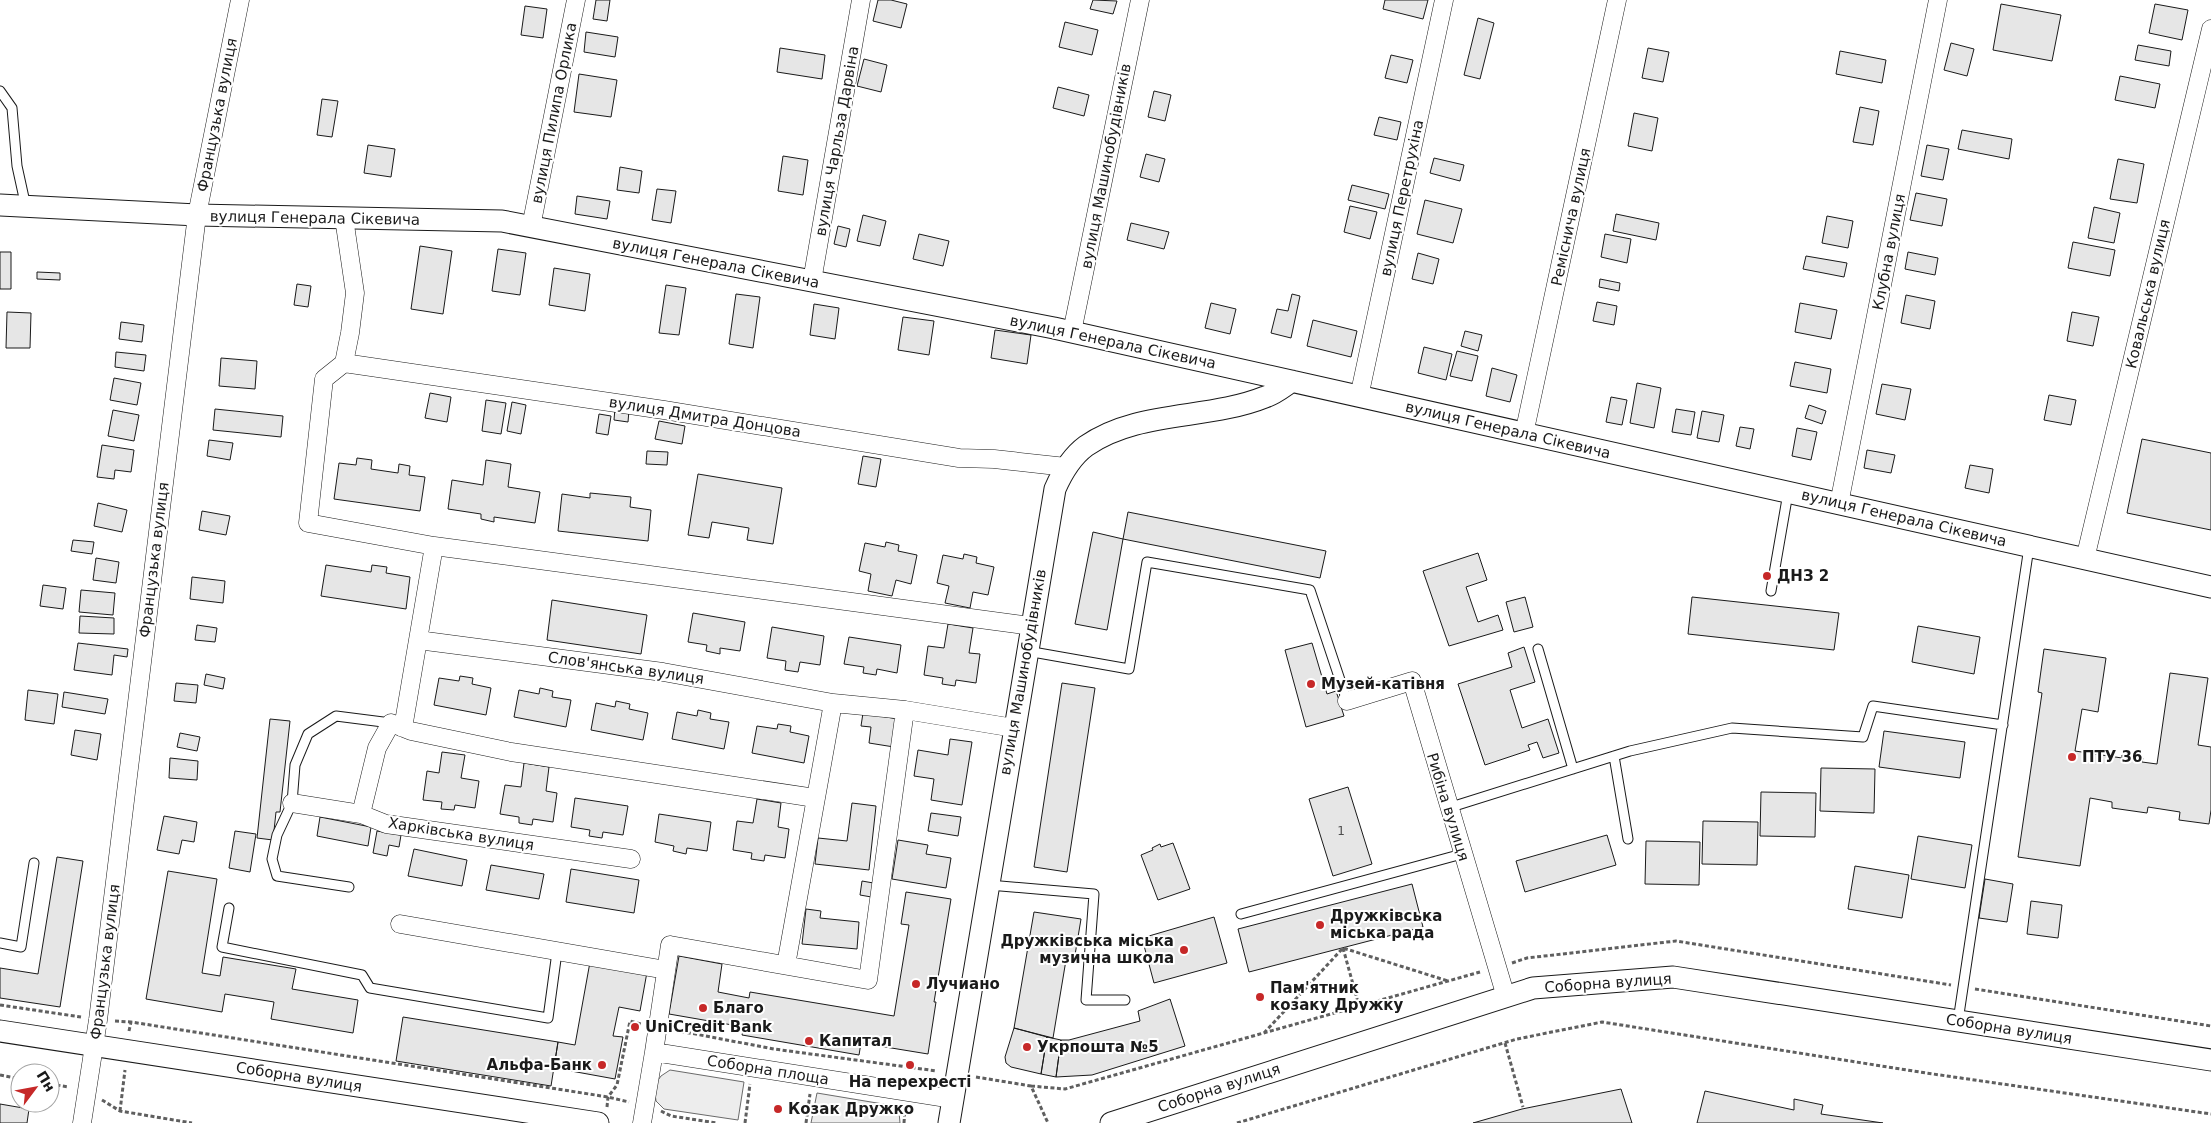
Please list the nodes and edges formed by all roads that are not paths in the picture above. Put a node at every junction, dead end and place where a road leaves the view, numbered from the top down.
1 (240, 0) edge
2 (576, 0) edge
3 (861, 0) edge
4 (1140, 0) edge
5 (1444, 0) edge
6 (1618, 0) edge
7 (1938, 0) edge
8 (2211, 29) edge
9 (0, 91) edge
10 (0, 206) edge
11 (26, 207) junction
12 (197, 216) junction
13 (344, 218) junction
14 (531, 227) junction
15 (812, 281) junction
16 (1072, 332) junction
17 (344, 363) junction
18 (1292, 382) junction
19 (1359, 397) junction
20 (1524, 434) junction
21 (1066, 467) junction
22 (1788, 493) junction
23 (1839, 504) junction
24 (434, 546) junction
25 (2029, 547) junction
26 (2085, 559) junction
27 (2211, 587) edge
28 (1771, 591) dead end
29 (1031, 626) junction
30 (418, 640) junction
31 (1538, 648) dead end
32 (1026, 651) junction
33 (1347, 701) joint
34 (833, 702) junction
35 (905, 710) junction
36 (397, 725) junction
37 (2003, 725) junction
38 (1014, 728) junction
39 (1614, 756) junction
40 (1573, 769) junction
41 (815, 798) junction
42 (292, 804) junction
43 (1448, 808) junction
44 (361, 814) junction
45 (1628, 839) dead end
46 (1462, 854) junction
47 (631, 859) dead end
48 (34, 863) dead end
49 (988, 884) junction
50 (349, 887) dead end
51 (229, 908) dead end
52 (1241, 914) dead end
53 (400, 924) dead end
54 (0, 943) edge
55 (557, 952) junction
56 (667, 964) junction
57 (786, 965) junction
58 (1506, 997) junction
59 (1125, 1000) dead end
60 (1958, 1021) junction
61 (0, 1030) edge
62 (95, 1045) junction
63 (654, 1052) junction
64 (2211, 1060) edge
65 (953, 1099) junction
66 (602, 1119) edge
67 (82, 1123) edge
68 (642, 1123) edge
69 (949, 1123) edge
70 (1111, 1123) edge

1 - 12 street, Французька вулиця
2 - 14 street, вулиця Пилипа Орлика
3 - 15 street, вулиця Чарльза Дарвіна
4 - 16 street, вулиця Машинобудівників
5 - 19 street, вулиця Перетрухіна
6 - 20 street, Реміснича вулиця
7 - 23 street, Клубна вулиця
8 - 26 street, Ковальська вулиця
9 - 11 lane
10 - 11 street, вулиця Генерала Сікевича
11 - 12 street, вулиця Генерала Сікевича
12 - 13 street, вулиця Генерала Сікевича
12 - 62 street, Французька вулиця
13 - 14 street, вулиця Генерала Сікевича
13 - 17 street
14 - 15 street, вулиця Генерала Сікевича
15 - 16 street, вулиця Генерала Сікевича
16 - 18 street, вулиця Генерала Сікевича
17 - 21 street, вулиця Дмитра Донцова
17 - 24 street
18 - 19 street, вулиця Генерала Сікевича
18 - 21 street, вулиця Машинобудівників
19 - 20 street, вулиця Генерала Сікевича
20 - 22 street, вулиця Генерала Сікевича
21 - 29 street, вулиця Машинобудівників
22 - 23 street, вулиця Генерала Сікевича
22 - 28 lane
23 - 25 street, вулиця Генерала Сікевича
24 - 29 street
24 - 30 street
25 - 26 street, вулиця Генерала Сікевича
25 - 37 lane
26 - 27 street, вулиця Генерала Сікевича
29 - 32 street, вулиця Машинобудівників
30 - 34 street, Слов'янська вулиця
30 - 36 street
31 - 40 lane
32 - 33 lane
32 - 38 street, вулиця Машинобудівників
33 - 43 street, Рибіна вулиця
34 - 35 street, Слов'янська вулиця
34 - 41 street
35 - 38 street, Слов'янська вулиця
35 - 57 street
36 - 41 street
36 - 42 lane
36 - 44 street
37 - 39 lane
37 - 60 lane
38 - 49 street, вулиця Машинобудівників
39 - 40 lane
39 - 45 lane
40 - 43 lane
41 - 57 street
42 - 44 street, Харківська вулиця
42 - 50 lane
43 - 46 street, Рибіна вулиця
44 - 47 street, Харківська вулиця
46 - 52 lane
46 - 58 street, Рибіна вулиця
48 - 54 lane
49 - 59 lane
49 - 65 street, вулиця Машинобудівників
51 - 55 lane
53 - 55 street
55 - 56 street
56 - 57 street
56 - 63 street
58 - 60 street, Соборна вулиця
58 - 70 street, Соборна вулиця
60 - 64 street, Соборна вулиця
61 - 62 street, Соборна вулиця
62 - 66 street, Соборна вулиця
62 - 67 street, Французька вулиця
63 - 65 street, Соборна площа
63 - 68 street
65 - 69 street, вулиця Машинобудівників

